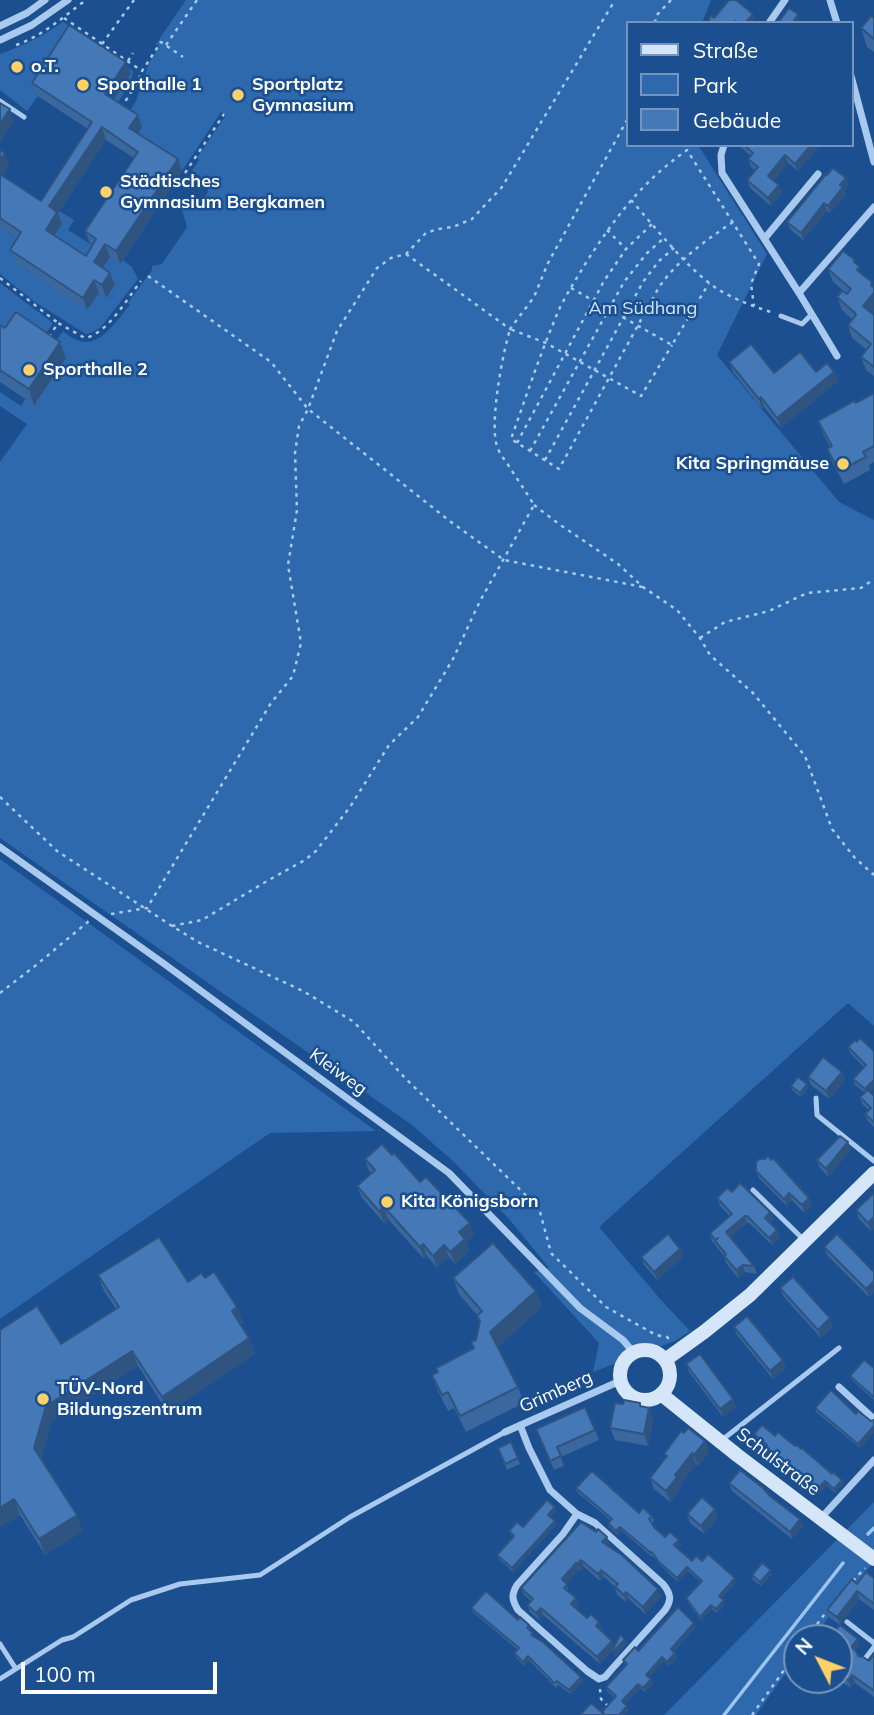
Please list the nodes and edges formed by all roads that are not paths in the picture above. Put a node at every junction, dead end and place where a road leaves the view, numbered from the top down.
1 (45, 0) edge
2 (68, 0) edge
3 (785, 0) edge
4 (830, 0) edge
5 (57, 4) edge
6 (770, 21) edge
7 (835, 21) edge
8 (0, 26) edge
9 (0, 40) edge
10 (853, 83) edge
11 (0, 101) edge
12 (24, 117) dead end
13 (723, 147) edge
14 (874, 162) edge
15 (818, 174) dead end
16 (874, 207) edge
17 (765, 238) junction
18 (799, 293) junction
19 (812, 314) junction
20 (780, 316) road end
21 (837, 356) dead end
22 (0, 847) edge
23 (816, 1098) dead end
24 (874, 1161) edge
25 (874, 1173) edge
26 (753, 1190) dead end
27 (806, 1242) junction
28 (839, 1348) dead end
29 (632, 1352) junction
30 (665, 1360) junction
31 (620, 1381) junction
32 (839, 1387) dead end
33 (661, 1394) junction
34 (874, 1419) edge
35 (520, 1425) junction
36 (505, 1432) joint
37 (720, 1441) junction
38 (874, 1460) edge
39 (577, 1514) junction
40 (820, 1519) junction
41 (874, 1559) edge
42 (847, 1622) dead end
43 (0, 1644) edge
44 (874, 1645) edge
45 (864, 1660) edge
46 (16, 1669) junction
47 (0, 1679) edge

1 - 8 street
2 - 5 street
3 - 6 street
4 - 7 street
5 - 9 street
10 - 14 street
11 - 12 lane
13 - 17 street
15 - 17 street
16 - 18 street
17 - 18 street
18 - 19 street
19 - 20 lane
19 - 21 street
22 - 29 street, Kleiweg
23 - 24 lane
25 - 27 main road
26 - 27 lane
27 - 30 main road
28 - 37 lane
29 - 30 main road
29 - 31 main road
30 - 33 main road
31 - 33 main road
31 - 35 street, Grimberg
32 - 34 street
33 - 37 main road, Schulstraße
35 - 36 street, Grimberg
35 - 39 street
36 - 46 lane
37 - 40 main road, Schulstraße
38 - 40 street
39 - 39 street
40 - 41 main road, Schulstraße
42 - 44 lane
43 - 46 lane
44 - 45 lane
46 - 47 lane

